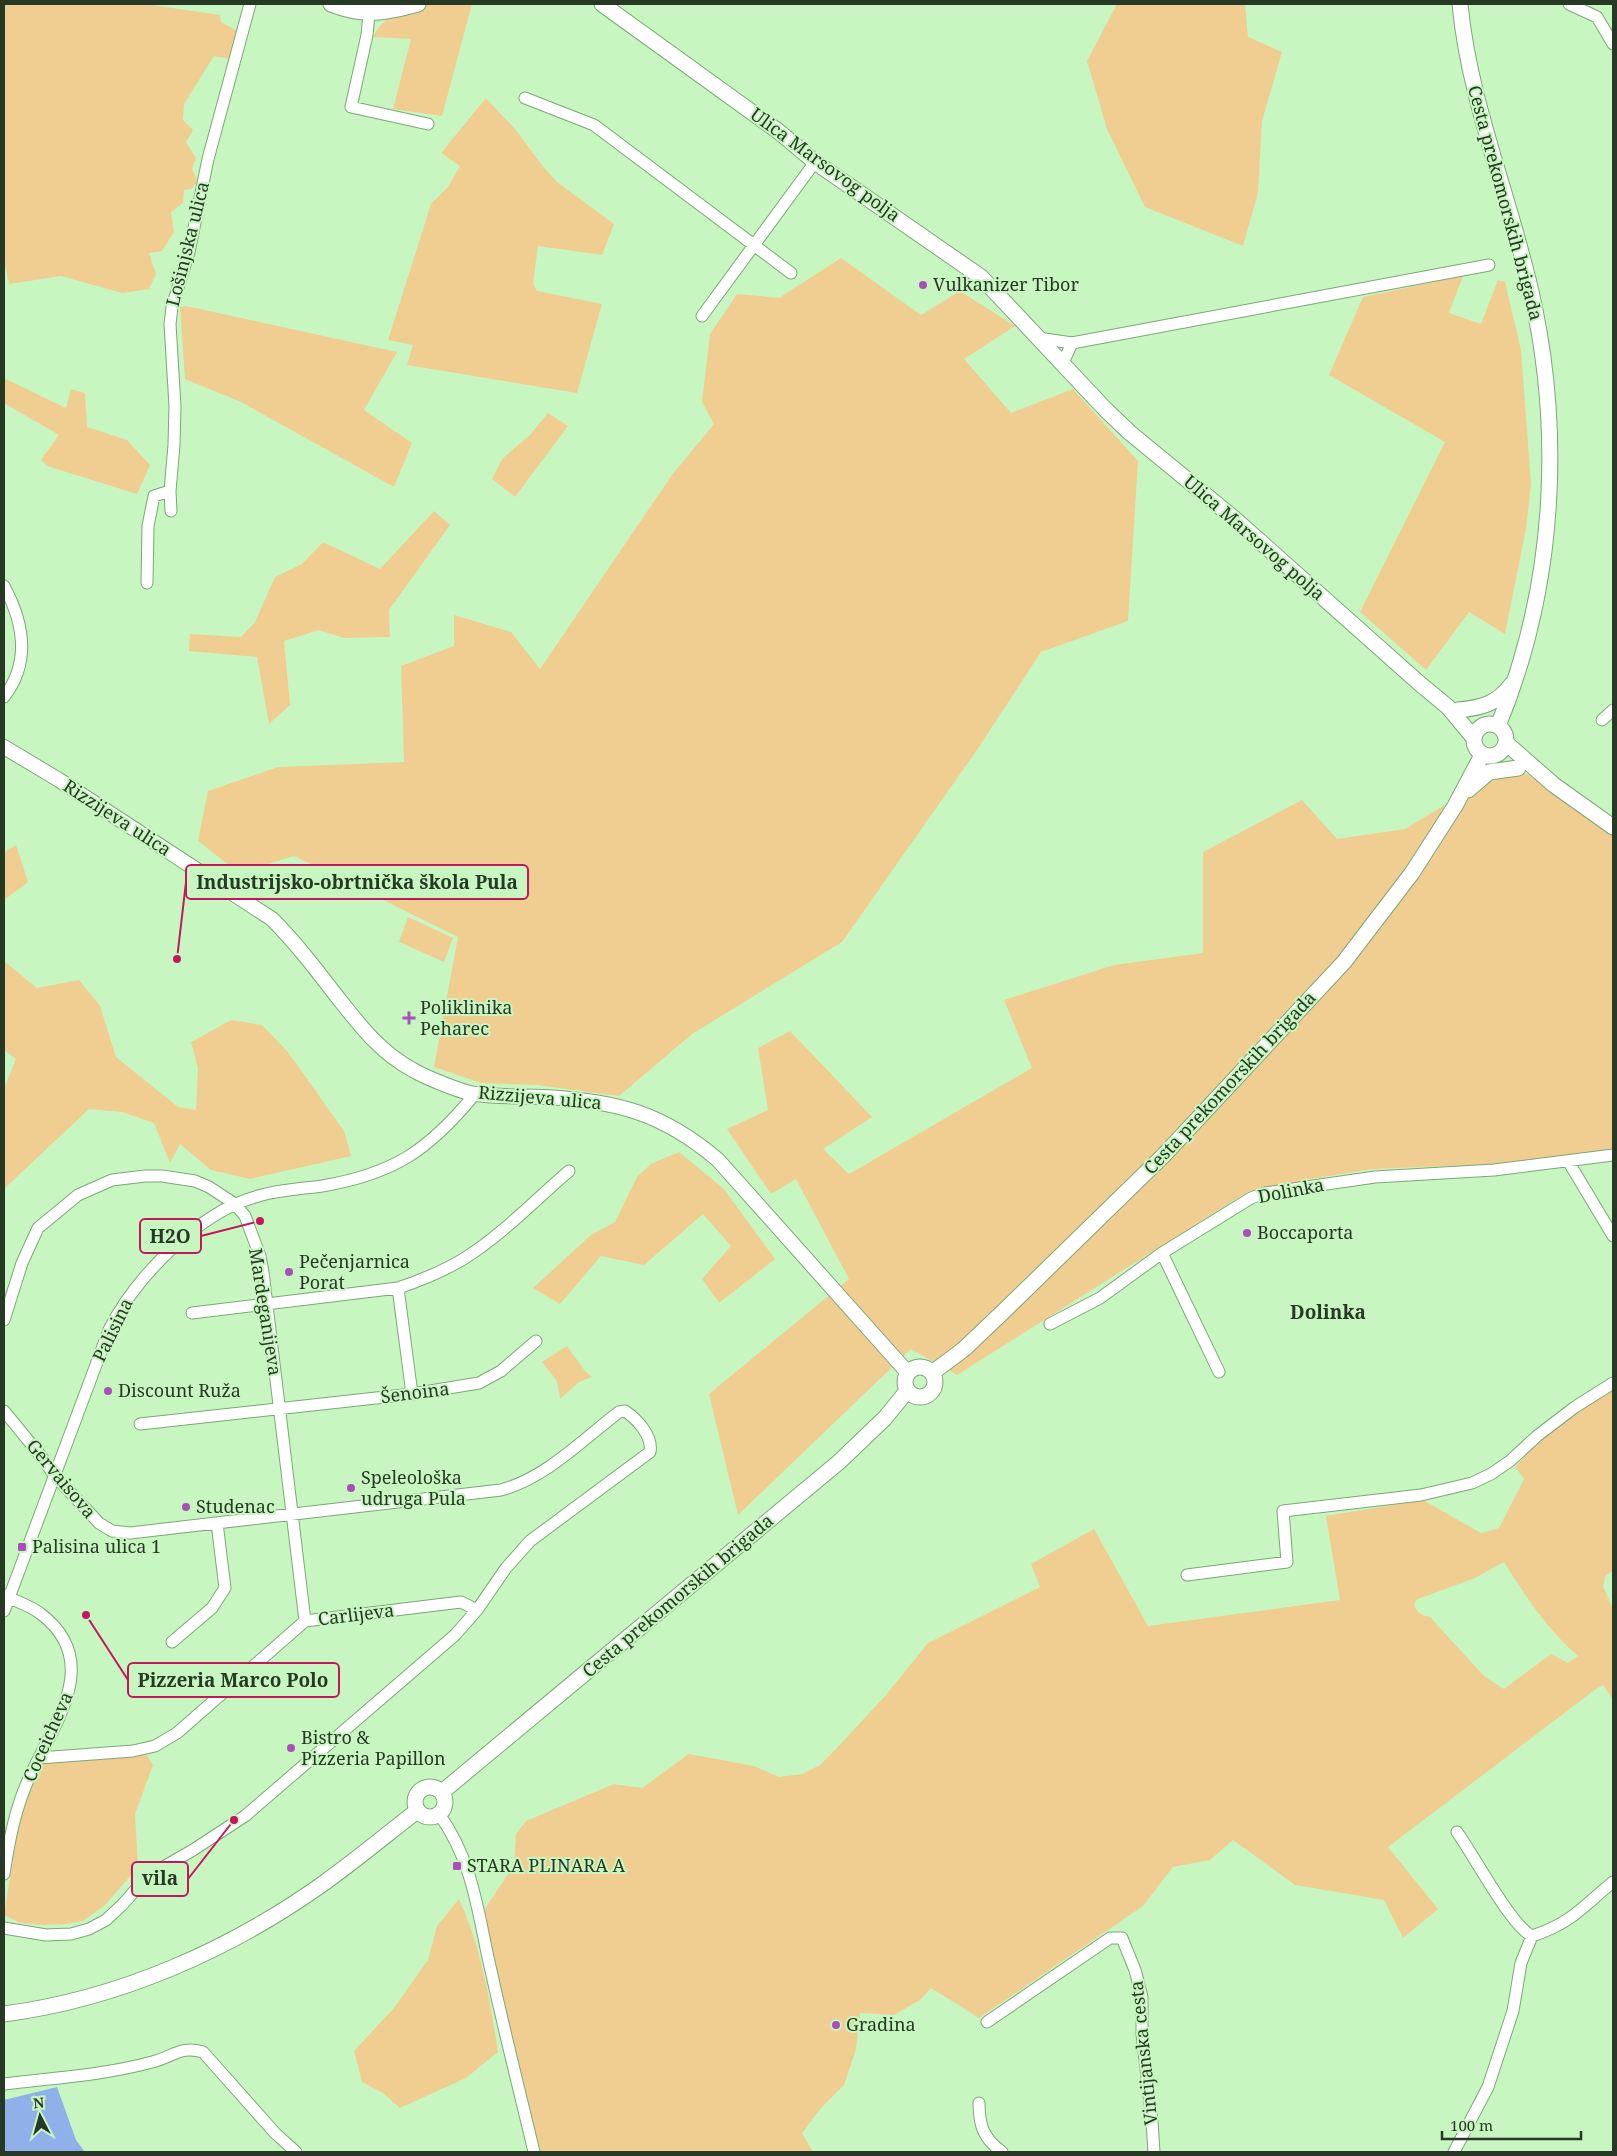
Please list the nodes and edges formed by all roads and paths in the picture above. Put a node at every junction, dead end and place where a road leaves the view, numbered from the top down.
1 (250, 4) edge
2 (331, 4) edge
3 (418, 4) edge
4 (602, 4) edge
5 (1460, 4) edge
6 (1569, 4) edge
7 (369, 14) junction
8 (1613, 44) edge
9 (525, 98) dead end
10 (428, 124) dead end
11 (815, 162) junction
12 (753, 245) junction
13 (1489, 265) dead end
14 (791, 273) dead end
15 (702, 316) dead end
16 (1038, 338) junction
17 (1072, 343) junction
18 (1062, 365) junction
19 (170, 491) junction
20 (171, 511) dead end
21 (147, 583) dead end
22 (4, 586) edge
23 (1516, 678) junction
24 (4, 697) edge
25 (1453, 708) junction
26 (1613, 710) edge
27 (1602, 720) dead end
28 (1490, 725) junction
29 (1473, 737) junction
30 (4, 747) edge
31 (1495, 751) junction
32 (1518, 768) junction
33 (1554, 785) junction
34 (1460, 798) junction
35 (1613, 827) edge
36 (474, 1094) junction
37 (1613, 1155) edge
38 (1568, 1161) junction
39 (569, 1170) dead end
40 (235, 1204) junction
41 (1613, 1236) edge
42 (1162, 1252) junction
43 (398, 1288) junction
44 (267, 1304) junction
45 (192, 1313) dead end
46 (4, 1320) edge
47 (1050, 1324) dead end
48 (536, 1341) dead end
49 (908, 1372) junction
50 (1219, 1372) dead end
51 (932, 1373) junction
52 (1613, 1383) edge
53 (907, 1391) junction
54 (412, 1394) junction
55 (280, 1409) junction
56 (4, 1411) edge
57 (140, 1424) dead end
58 (54, 1476) junction
59 (292, 1514) junction
60 (218, 1523) junction
61 (1187, 1575) dead end
62 (6, 1597) edge
63 (477, 1610) junction
64 (4, 1611) edge
65 (305, 1621) junction
66 (172, 1642) dead end
67 (39, 1758) junction
68 (442, 1792) junction
69 (417, 1811) junction
70 (439, 1814) junction
71 (1457, 1832) dead end
72 (4, 1874) edge
73 (1613, 1882) edge
74 (4, 1928) edge
75 (1532, 1936) junction
76 (4, 2014) edge
77 (987, 2022) dead end
78 (4, 2084) edge
79 (979, 2104) dead end
80 (296, 2152) edge
81 (534, 2152) edge
82 (1002, 2152) edge
83 (1154, 2152) edge
84 (1454, 2152) edge

1 - 19 street, Lošinjska ulica
2 - 7 main road
3 - 7 main road
4 - 11 main road, Ulica Marsovog polja
5 - 23 main road, Cesta prekomorskih brigada
6 - 8 street
7 - 10 street
9 - 12 street
11 - 12 street
11 - 16 main road, Ulica Marsovog polja
12 - 14 street
12 - 15 street
13 - 17 street
16 - 17 street
16 - 18 main road, Ulica Marsovog polja
17 - 18 street
18 - 25 main road, Ulica Marsovog polja
19 - 20 street, Lošinjska ulica
19 - 21 street
22 - 24 street
23 - 25 main road
23 - 28 main road, Cesta prekomorskih brigada
25 - 28 main road, Ulica Marsovog polja
25 - 29 main road, Ulica Marsovog polja
26 - 27 street
28 - 29 main road
28 - 31 main road
29 - 31 main road
30 - 36 street, Rizzijeva ulica
31 - 32 main road
31 - 33 main road
31 - 34 main road, Cesta prekomorskih brigada
32 - 33 main road
32 - 34 main road
33 - 35 main road
34 - 51 main road, Cesta prekomorskih brigada
36 - 40 street, Palisina
36 - 49 street, Rizzijeva ulica
37 - 38 street, Dolinka
38 - 41 street
38 - 42 street, Dolinka
39 - 43 street
40 - 44 street, Mardeganijeva
40 - 46 street, Mardeganijeva
40 - 58 street, Palisina
42 - 47 street, Dolinka
42 - 50 street
43 - 44 street
43 - 54 street
44 - 45 street
44 - 55 street, Mardeganijeva
48 - 54 street, Šenoina
49 - 51 main road
49 - 53 main road
51 - 53 main road
52 - 61 street
53 - 68 main road, Cesta prekomorskih brigada
54 - 55 street, Šenoina
55 - 57 street, Šenoina
55 - 59 street, Mardeganijeva
56 - 58 street, Gervaisova
58 - 60 street, Gervaisova
58 - 62 street, Palisina
59 - 60 street, Gervaisova
59 - 63 street, Gervaisova
59 - 65 street, Mardeganijeva
60 - 66 street
62 - 64 street, Palisina
62 - 67 street, Coceicheva
63 - 65 street, Carlijeva
63 - 74 street
65 - 67 street, Carlijeva
67 - 72 street, Coceicheva
68 - 69 main road
68 - 70 main road
69 - 70 main road
69 - 76 main road
70 - 81 street
71 - 75 street
73 - 75 street
75 - 84 street
77 - 83 street, Vintijanska cesta
78 - 80 street
79 - 82 street

